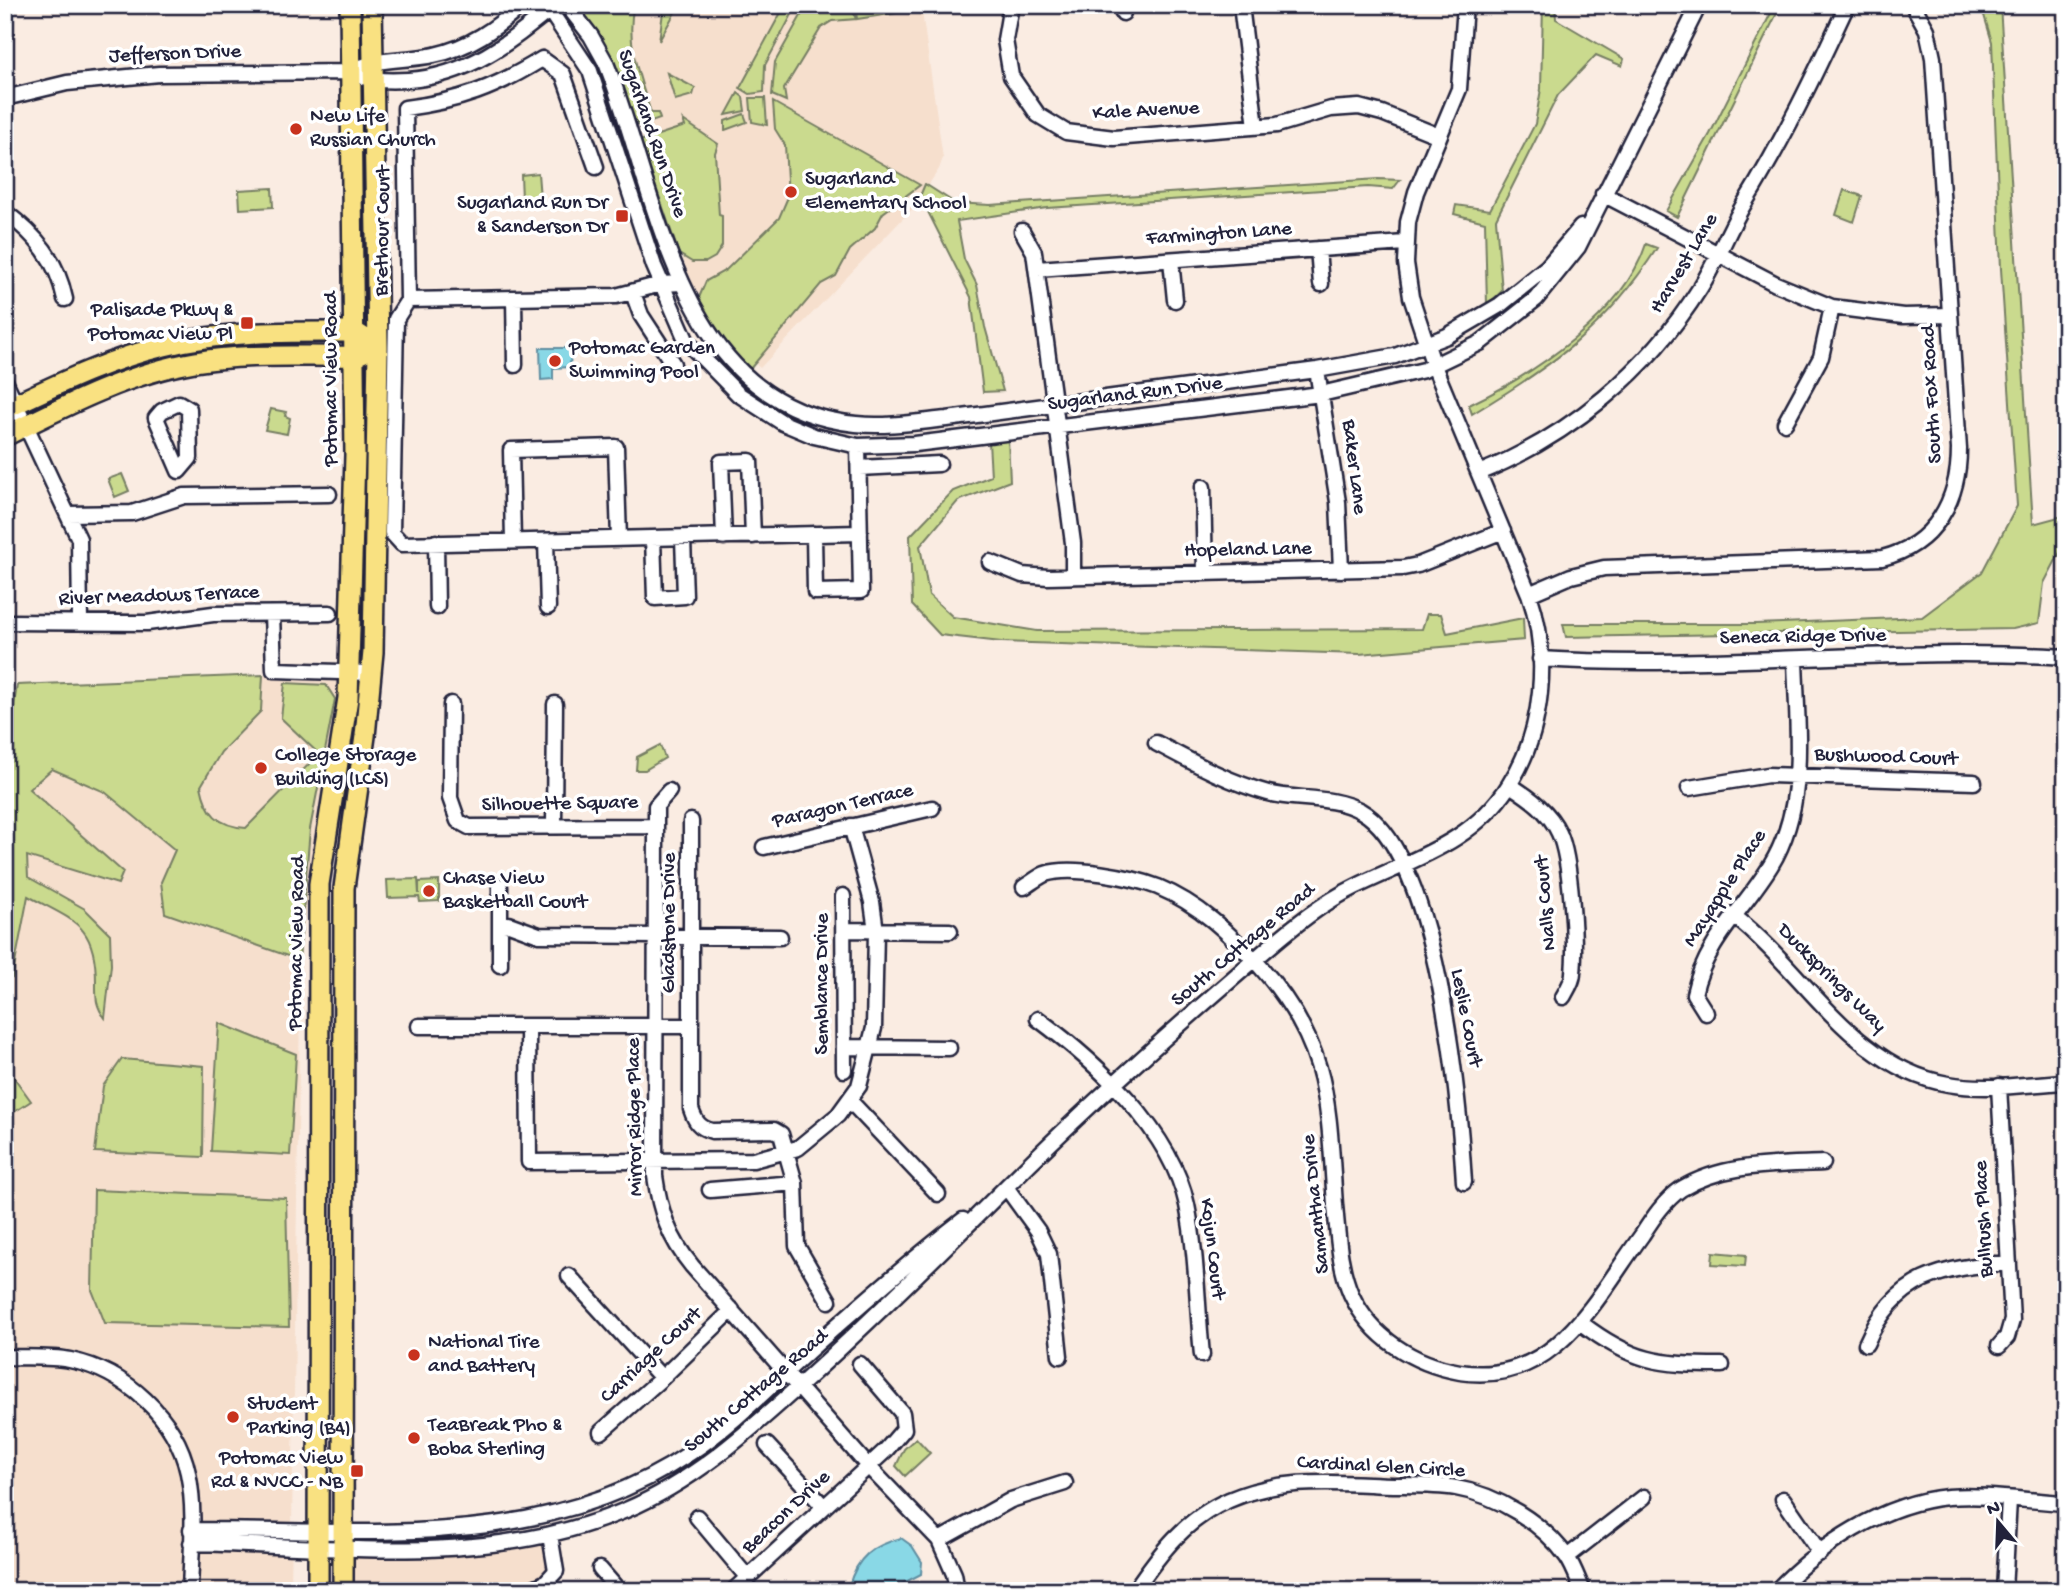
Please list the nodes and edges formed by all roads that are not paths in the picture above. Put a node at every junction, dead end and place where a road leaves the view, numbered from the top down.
1 (350, 5) edge
2 (372, 5) edge
3 (523, 5) edge
4 (567, 5) edge
5 (1011, 5) edge
6 (1241, 5) edge
7 (1465, 5) edge
8 (1699, 5) edge
9 (1847, 5) edge
10 (1913, 5) edge
11 (550, 8) edge
12 (372, 61) junction
13 (349, 72) junction
14 (372, 82) junction
15 (5, 98) edge
16 (1256, 127) junction
17 (1439, 136) junction
18 (596, 167) dead end
19 (1603, 194) junction
20 (5, 212) edge
21 (1022, 231) dead end
22 (1405, 243) junction
23 (1318, 249) junction
24 (1720, 254) junction
25 (1171, 260) junction
26 (1037, 269) junction
27 (682, 283) junction
28 (661, 284) junction
29 (1321, 284) dead end
30 (633, 293) junction
31 (514, 298) junction
32 (65, 299) dead end
33 (408, 300) junction
34 (1175, 300) dead end
35 (1832, 307) junction
36 (1950, 315) junction
37 (355, 332) junction
38 (1427, 345) junction
39 (378, 347) junction
40 (355, 356) junction
41 (673, 363) dead end
42 (515, 365) dead end
43 (1434, 366) junction
44 (1317, 370) junction
45 (5, 382) edge
46 (1321, 394) junction
47 (1054, 406) junction
48 (11, 407) edge
49 (1785, 423) dead end
50 (26, 425) junction
51 (1057, 426) junction
52 (5, 436) edge
53 (858, 446) junction
54 (939, 464) dead end
55 (859, 468) junction
56 (179, 471) dead end
57 (1479, 473) junction
58 (1203, 487) dead end
59 (329, 495) dead end
60 (184, 496) junction
61 (68, 514) junction
62 (1503, 531) junction
63 (860, 533) junction
64 (814, 534) junction
65 (753, 536) junction
66 (724, 537) junction
67 (653, 538) junction
68 (619, 539) junction
69 (682, 539) junction
70 (513, 541) junction
71 (547, 541) junction
72 (436, 542) junction
73 (990, 562) dead end
74 (1342, 570) junction
75 (1205, 572) junction
76 (1073, 576) junction
77 (1529, 594) junction
78 (437, 607) dead end
79 (548, 607) dead end
80 (330, 613) dead end
81 (272, 614) junction
82 (5, 622) edge
83 (80, 623) junction
84 (2066, 657) edge
85 (1540, 659) junction
86 (1795, 660) junction
87 (349, 673) junction
88 (371, 673) junction
89 (451, 704) dead end
90 (555, 704) dead end
91 (1156, 743) dead end
92 (1797, 776) junction
93 (1974, 782) dead end
94 (1510, 785) junction
95 (1689, 788) dead end
96 (669, 791) dead end
97 (932, 808) dead end
98 (691, 821) dead end
99 (554, 825) junction
100 (656, 825) junction
101 (851, 826) junction
102 (764, 847) dead end
103 (1405, 865) junction
104 (500, 886) dead end
105 (1024, 887) dead end
106 (843, 896) dead end
107 (1734, 916) junction
108 (500, 925) junction
109 (845, 930) junction
110 (876, 931) junction
111 (950, 931) dead end
112 (656, 937) junction
113 (691, 937) junction
114 (780, 937) dead end
115 (1254, 960) junction
116 (500, 965) dead end
117 (1563, 997) dead end
118 (1706, 1013) dead end
119 (1038, 1019) dead end
120 (528, 1026) junction
121 (655, 1026) junction
122 (691, 1026) junction
123 (419, 1027) dead end
124 (844, 1047) junction
125 (871, 1048) junction
126 (949, 1048) dead end
127 (844, 1070) dead end
128 (2066, 1082) edge
129 (1115, 1085) junction
130 (1999, 1086) junction
131 (850, 1101) junction
132 (788, 1153) junction
133 (655, 1162) junction
134 (1823, 1163) dead end
135 (1464, 1182) dead end
136 (795, 1184) junction
137 (1006, 1187) junction
138 (710, 1190) dead end
139 (938, 1194) dead end
140 (2009, 1262) junction
141 (569, 1276) dead end
142 (829, 1301) dead end
143 (732, 1310) junction
144 (1581, 1323) junction
145 (1867, 1344) dead end
146 (1999, 1346) dead end
147 (1202, 1355) dead end
148 (1060, 1356) dead end
149 (5, 1357) edge
150 (860, 1364) dead end
151 (1722, 1365) dead end
152 (786, 1372) junction
153 (662, 1378) junction
154 (798, 1386) junction
155 (601, 1432) dead end
156 (767, 1445) dead end
157 (868, 1466) junction
158 (1065, 1483) dead end
159 (1644, 1497) dead end
160 (1783, 1499) dead end
161 (2010, 1500) junction
162 (2066, 1503) edge
163 (824, 1507) junction
164 (697, 1517) dead end
165 (550, 1535) junction
166 (191, 1536) junction
167 (319, 1539) junction
168 (343, 1539) junction
169 (939, 1540) junction
170 (1820, 1553) junction
171 (1567, 1557) junction
172 (600, 1569) dead end
173 (748, 1578) junction
174 (190, 1591) edge
175 (318, 1591) edge
176 (343, 1591) edge
177 (527, 1591) edge
178 (620, 1591) edge
179 (733, 1591) edge
180 (957, 1591) edge
181 (1134, 1591) edge
182 (1583, 1591) edge
183 (1776, 1591) edge
184 (2004, 1591) edge

1 - 13 main road, Potomac View Road
2 - 12 main road
3 - 12 street
4 - 27 street, Sugarland Run Drive
5 - 16 street, Kale Avenue
6 - 16 street
7 - 17 street, South Cottage Road
8 - 19 street, Sugarland Run Drive
9 - 24 street, Harvest Lane
10 - 36 street, South Fox Road
11 - 14 street, Sugarland Run Drive
11 - 28 street, Sugarland Run Drive
12 - 13 street
12 - 14 main road
13 - 14 street, Sugarland Run Drive
13 - 15 street, Jefferson Drive
13 - 37 main road, Potomac View Road
14 - 39 main road
16 - 17 street, Kale Avenue
17 - 22 street, South Cottage Road
18 - 33 street, Brethour Court
19 - 24 street
19 - 38 street, Sugarland Run Drive
19 - 43 street, Sugarland Run Drive
20 - 32 street
21 - 26 street
22 - 23 street, Farmington Lane
22 - 38 street, South Cottage Road
23 - 25 street, Farmington Lane
23 - 29 street
24 - 35 street
24 - 57 street, Harvest Lane
25 - 26 street, Farmington Lane
25 - 34 street
26 - 47 street
27 - 28 street
27 - 47 street, Sugarland Run Drive
28 - 30 street
28 - 53 street, Sugarland Run Drive
30 - 31 street
30 - 41 street
31 - 33 street
31 - 42 street
33 - 72 street, Brethour Court
35 - 36 street
35 - 49 street
36 - 77 street, South Fox Road
37 - 39 main road
37 - 40 main road, Potomac View Road
37 - 48 main road
38 - 43 street, South Cottage Road
38 - 44 street, Sugarland Run Drive
39 - 40 main road
39 - 88 main road
40 - 50 main road
40 - 87 main road, Potomac View Road
43 - 46 street, Sugarland Run Drive
43 - 57 street, South Cottage Road
44 - 46 street, Baker Lane
44 - 47 street, Sugarland Run Drive
45 - 48 street
46 - 51 street, Sugarland Run Drive
46 - 74 street, Baker Lane
47 - 51 street
48 - 50 street
50 - 52 main road
50 - 61 street
51 - 53 street, Sugarland Run Drive
51 - 76 street
53 - 55 street
54 - 55 street
55 - 63 street
56 - 60 street
57 - 62 street, South Cottage Road
58 - 75 street
59 - 60 street
60 - 61 street
61 - 83 street
62 - 74 street, Hopeland Lane
62 - 77 street, South Cottage Road
63 - 64 street, Brethour Court
63 - 64 street
64 - 65 street, Brethour Court
65 - 66 street, Brethour Court
65 - 66 street
66 - 69 street, Brethour Court
67 - 68 street, Brethour Court
67 - 69 street, Brethour Court
67 - 69 street
68 - 70 street
68 - 71 street, Brethour Court
70 - 71 street, Brethour Court
70 - 72 street, Brethour Court
71 - 79 street
72 - 78 street
73 - 76 street, Hopeland Lane
74 - 75 street, Hopeland Lane
75 - 76 street, Hopeland Lane
77 - 85 street, South Cottage Road
80 - 81 street, River Meadows Terrace
81 - 83 street, River Meadows Terrace
81 - 87 street, River Meadows Terrace
82 - 83 street, River Meadows Terrace
84 - 86 street, Seneca Ridge Drive
85 - 86 street, Seneca Ridge Drive
85 - 94 street, South Cottage Road
86 - 92 street, Mayapple Place
87 - 88 street, River Meadows Terrace
87 - 167 main road, Potomac View Road
88 - 168 main road
89 - 99 street, Silhouette Square
90 - 99 street
91 - 103 street, Leslie Court
92 - 93 street, Bushwood Court
92 - 95 street, Bushwood Court
92 - 107 street, Mayapple Place
94 - 103 street, South Cottage Road
94 - 117 street, Nalls Court
96 - 100 street, Mirror Ridge Place
97 - 101 street, Paragon Terrace
98 - 113 street, Gladstone Drive
99 - 100 street, Silhouette Square
100 - 112 street, Mirror Ridge Place
101 - 102 street, Paragon Terrace
101 - 110 street
103 - 115 street, South Cottage Road
103 - 135 street, Leslie Court
104 - 108 street
105 - 115 street, Samantha Drive
106 - 109 street, Semblance Drive
107 - 118 street, Mayapple Place
107 - 130 street, Ducksprings Way
108 - 112 street
108 - 116 street
109 - 110 street
109 - 124 street, Semblance Drive
110 - 111 street
110 - 125 street
112 - 113 street
112 - 121 street, Mirror Ridge Place
113 - 114 street
113 - 122 street, Gladstone Drive
115 - 129 street, South Cottage Road
115 - 144 street, Samantha Drive
119 - 129 street, Kojun Court
120 - 121 street
120 - 123 street
120 - 133 street
121 - 122 street
121 - 133 street, Mirror Ridge Place
122 - 132 street, Gladstone Drive
124 - 125 street
124 - 127 street, Semblance Drive
125 - 126 street
125 - 131 street
128 - 130 street, Ducksprings Way
129 - 137 street, South Cottage Road
129 - 147 street, Kojun Court
130 - 140 street, Bullrush Place
131 - 132 street
131 - 139 street
132 - 133 street
132 - 136 street
133 - 143 street, Mirror Ridge Place
134 - 144 street, Samantha Drive
136 - 138 street
136 - 142 street
137 - 148 street
137 - 152 street, South Cottage Road
137 - 154 street, South Cottage Road
140 - 145 street
140 - 146 street, Bullrush Place
141 - 153 street
143 - 152 street, Mirror Ridge Place
143 - 153 street, Carriage Court
144 - 151 street
149 - 166 street
150 - 157 street, Beacon Drive
152 - 154 street, Mirror Ridge Place
152 - 168 street, South Cottage Road
153 - 155 street, Carriage Court
154 - 157 street, Mirror Ridge Place
154 - 165 street, South Cottage Road
156 - 163 street
157 - 163 street, Beacon Drive
157 - 169 street, Mirror Ridge Place
158 - 169 street
159 - 171 street
160 - 170 street
161 - 162 street
161 - 170 street
161 - 184 street
163 - 173 street, Beacon Drive
164 - 173 street
165 - 168 street, South Cottage Road
165 - 177 street
166 - 167 street, South Cottage Road
166 - 174 street
167 - 168 street, South Cottage Road
167 - 175 main road, Potomac View Road
168 - 176 main road
169 - 180 street, Mirror Ridge Place
170 - 183 street
171 - 181 street, Cardinal Glen Circle
171 - 182 street, Cardinal Glen Circle
172 - 178 street
173 - 179 street, Beacon Drive

